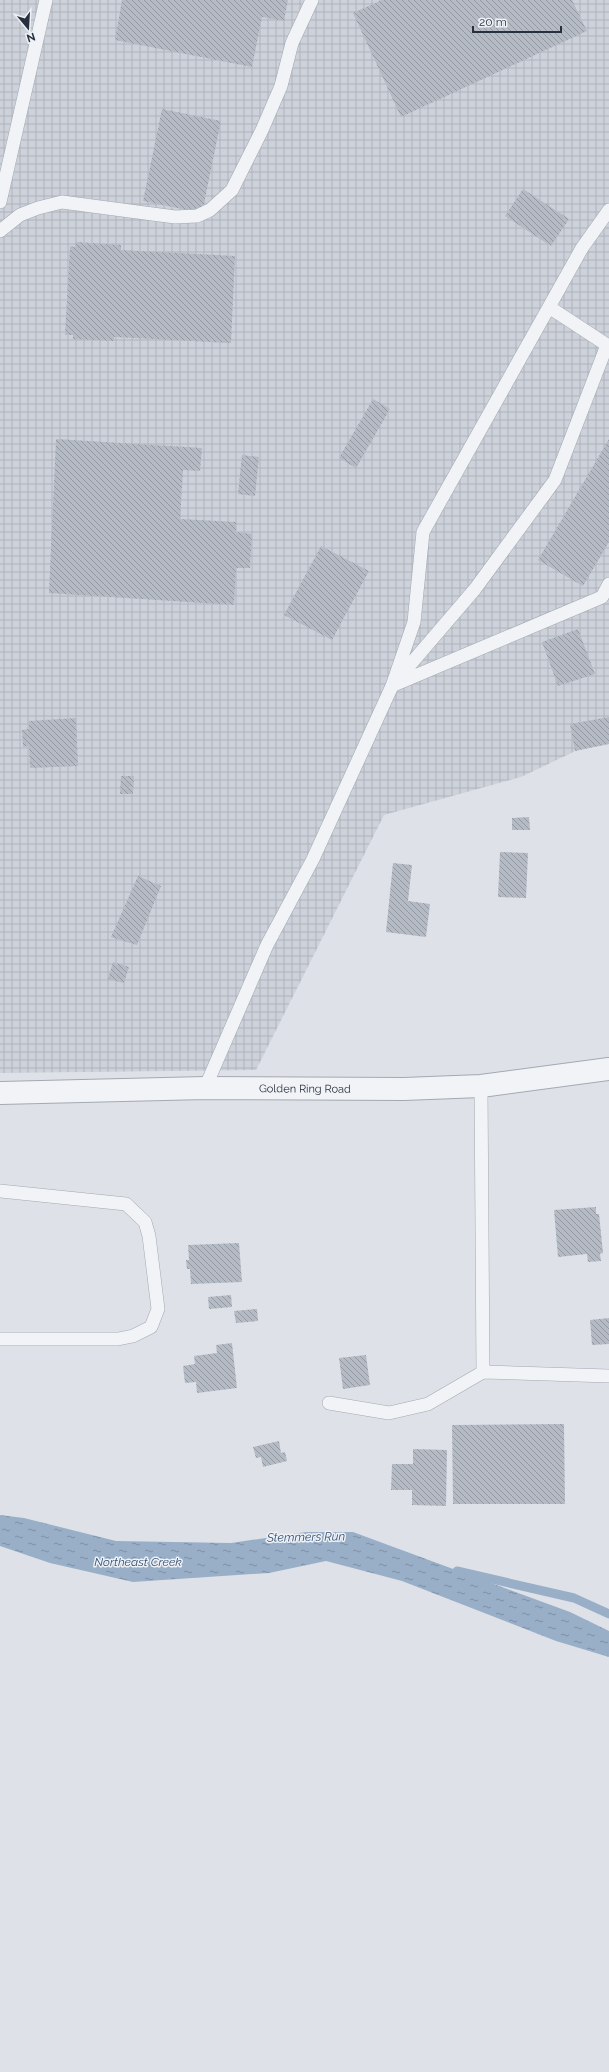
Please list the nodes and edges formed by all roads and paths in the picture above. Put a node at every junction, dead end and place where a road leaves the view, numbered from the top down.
1 (46, 0) edge
2 (312, 0) edge
3 (0, 202) edge
4 (609, 210) edge
5 (0, 231) edge
6 (548, 307) junction
7 (608, 346) edge
8 (609, 584) edge
9 (392, 686) junction
10 (609, 1069) edge
11 (480, 1086) junction
12 (205, 1088) junction
13 (0, 1093) edge
14 (0, 1191) edge
15 (0, 1339) edge
16 (483, 1372) junction
17 (609, 1376) edge
18 (329, 1402) dead end

1 - 3 lane
2 - 5 lane
4 - 6 lane
6 - 7 lane
6 - 9 lane
7 - 9 lane
8 - 9 lane
9 - 12 lane
10 - 11 street, Golden Ring Road
11 - 12 street, Golden Ring Road
11 - 16 lane
12 - 13 street, Golden Ring Road
14 - 15 lane
16 - 17 lane
16 - 18 lane

